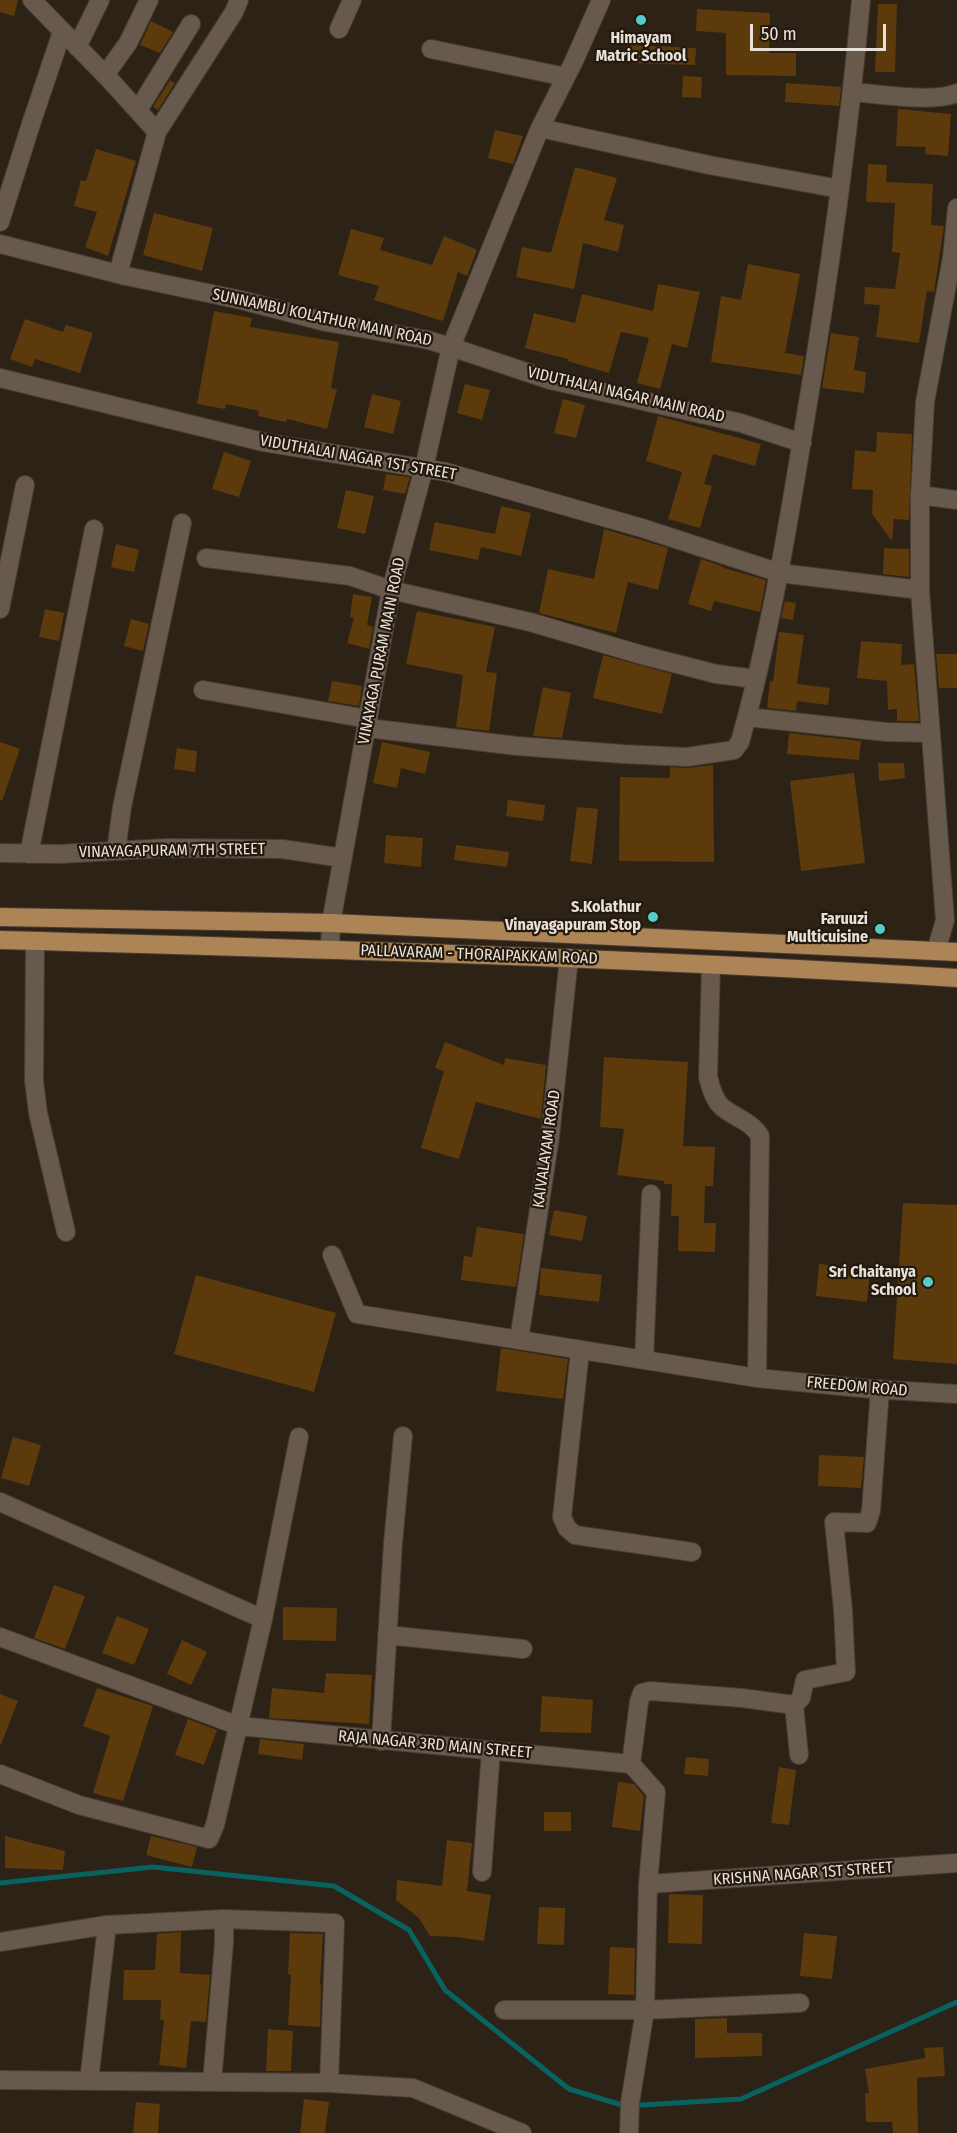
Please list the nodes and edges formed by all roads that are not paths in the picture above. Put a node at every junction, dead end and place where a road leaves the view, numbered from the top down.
1 (100, 0) edge
2 (149, 0) edge
3 (239, 0) edge
4 (352, 0) edge
5 (601, 0) edge
6 (861, 0) edge
7 (40, 4) edge
8 (192, 24) dead end
9 (339, 29) dead end
10 (62, 32) junction
11 (77, 47) junction
12 (431, 49) dead end
13 (105, 75) junction
14 (566, 77) junction
15 (853, 92) junction
16 (957, 93) edge
17 (138, 110) junction
18 (540, 128) junction
19 (157, 132) junction
20 (840, 189) junction
21 (957, 208) edge
22 (0, 222) edge
23 (0, 244) edge
24 (118, 274) junction
25 (451, 347) junction
26 (0, 378) edge
27 (802, 443) junction
28 (424, 468) junction
29 (26, 485) dead end
30 (920, 495) junction
31 (957, 500) edge
32 (182, 523) dead end
33 (94, 529) dead end
34 (206, 558) dead end
35 (780, 573) junction
36 (391, 590) junction
37 (920, 590) junction
38 (0, 609) edge
39 (756, 679) junction
40 (203, 690) dead end
41 (747, 717) junction
42 (368, 725) junction
43 (930, 734) junction
44 (116, 851) junction
45 (0, 853) edge
46 (29, 854) junction
47 (343, 858) junction
48 (0, 917) edge
49 (331, 923) junction
50 (0, 940) edge
51 (35, 941) junction
52 (330, 949) junction
53 (902, 950) junction
54 (936, 951) junction
55 (957, 952) edge
56 (569, 958) junction
57 (711, 965) junction
58 (900, 974) junction
59 (957, 978) edge
60 (651, 1194) dead end
61 (66, 1232) dead end
62 (332, 1255) dead end
63 (519, 1340) junction
64 (580, 1351) junction
65 (644, 1360) junction
66 (757, 1378) junction
67 (880, 1389) junction
68 (957, 1394) edge
69 (403, 1436) dead end
70 (299, 1437) dead end
71 (0, 1502) edge
72 (692, 1552) dead end
73 (263, 1618) junction
74 (387, 1635) junction
75 (0, 1637) edge
76 (523, 1649) dead end
77 (794, 1705) junction
78 (239, 1726) junction
79 (381, 1741) junction
80 (491, 1750) junction
81 (799, 1755) dead end
82 (631, 1764) junction
83 (0, 1774) edge
84 (957, 1863) edge
85 (482, 1872) dead end
86 (648, 1884) junction
87 (224, 1918) junction
88 (107, 1925) junction
89 (0, 1942) edge
90 (800, 2003) dead end
91 (504, 2010) dead end
92 (645, 2010) junction
93 (0, 2080) edge
94 (89, 2081) junction
95 (212, 2082) junction
96 (329, 2083) junction
97 (522, 2133) edge
98 (629, 2133) edge

1 - 11 street
2 - 13 street
3 - 19 street
4 - 9 street
5 - 14 street, SUNNAMBU KOLATHUR MAIN ROAD
6 - 15 street
7 - 10 street
8 - 17 street
10 - 11 street
10 - 22 street
11 - 13 street
12 - 14 street
13 - 17 street
14 - 18 street, SUNNAMBU KOLATHUR MAIN ROAD
15 - 16 street
15 - 20 street
17 - 19 street
18 - 20 street
18 - 25 street, SUNNAMBU KOLATHUR MAIN ROAD
19 - 24 street
20 - 27 street
21 - 30 street
23 - 24 street, SUNNAMBU KOLATHUR MAIN ROAD
24 - 25 street, SUNNAMBU KOLATHUR MAIN ROAD
25 - 27 street, VIDUTHALAI NAGAR MAIN ROAD
25 - 28 street, VINAYAGA PURAM MAIN ROAD
26 - 28 street, VIDUTHALAI NAGAR 1ST STREET
27 - 35 street
28 - 35 street, VIDUTHALAI NAGAR 1ST STREET
28 - 36 street, VINAYAGA PURAM MAIN ROAD
29 - 38 street
30 - 31 street
30 - 37 street
32 - 44 street
33 - 46 street
34 - 36 street
35 - 37 street, VIDUTHALAI NAGAR 1ST STREET
35 - 39 street
36 - 39 street
36 - 42 street, VINAYAGA PURAM MAIN ROAD
37 - 43 street
39 - 41 street
40 - 42 street
41 - 42 street
41 - 43 street
42 - 47 street, VINAYAGA PURAM MAIN ROAD
43 - 54 street
44 - 46 street, VINAYAGAPURAM 7TH STREET
44 - 47 street, VINAYAGAPURAM 7TH STREET
45 - 46 street, VINAYAGAPURAM 7TH STREET
47 - 49 street, VINAYAGA PURAM MAIN ROAD
48 - 49 main road, PALLAVARAM - THORAIPAKKAM ROAD
49 - 52 street, VINAYAGA PURAM MAIN ROAD
49 - 53 main road, PALLAVARAM - THORAIPAKKAM ROAD
50 - 51 main road, PALLAVARAM - THORAIPAKKAM ROAD
51 - 52 main road, PALLAVARAM - THORAIPAKKAM ROAD
51 - 61 street
52 - 56 main road, PALLAVARAM - THORAIPAKKAM ROAD
53 - 54 main road, PALLAVARAM - THORAIPAKKAM ROAD
53 - 58 main road
54 - 55 main road, PALLAVARAM - THORAIPAKKAM ROAD
56 - 57 main road, PALLAVARAM - THORAIPAKKAM ROAD
56 - 63 street, KAIVALAYAM ROAD
57 - 58 main road, PALLAVARAM - THORAIPAKKAM ROAD
57 - 66 street
58 - 59 main road, PALLAVARAM - THORAIPAKKAM ROAD
60 - 65 street
62 - 63 street, FREEDOM ROAD
63 - 64 street, FREEDOM ROAD
64 - 65 street, FREEDOM ROAD
64 - 72 street
65 - 66 street, FREEDOM ROAD
66 - 67 street, FREEDOM ROAD
67 - 68 street, FREEDOM ROAD
67 - 77 street
69 - 74 street
70 - 73 street
71 - 73 street
73 - 78 street
74 - 76 street
74 - 79 street
75 - 78 street, RAJA NAGAR 3RD MAIN STREET
77 - 81 street
77 - 82 street
78 - 79 street, RAJA NAGAR 3RD MAIN STREET
78 - 83 street
79 - 80 street, RAJA NAGAR 3RD MAIN STREET
80 - 82 street, RAJA NAGAR 3RD MAIN STREET
80 - 85 street
82 - 86 street
84 - 86 street, KRISHNA NAGAR 1ST STREET
86 - 92 street
87 - 88 street
87 - 95 street
87 - 96 street
88 - 89 street
88 - 94 street
90 - 92 street
91 - 92 street
92 - 98 street
93 - 94 street
94 - 95 street
95 - 96 street
96 - 97 street

